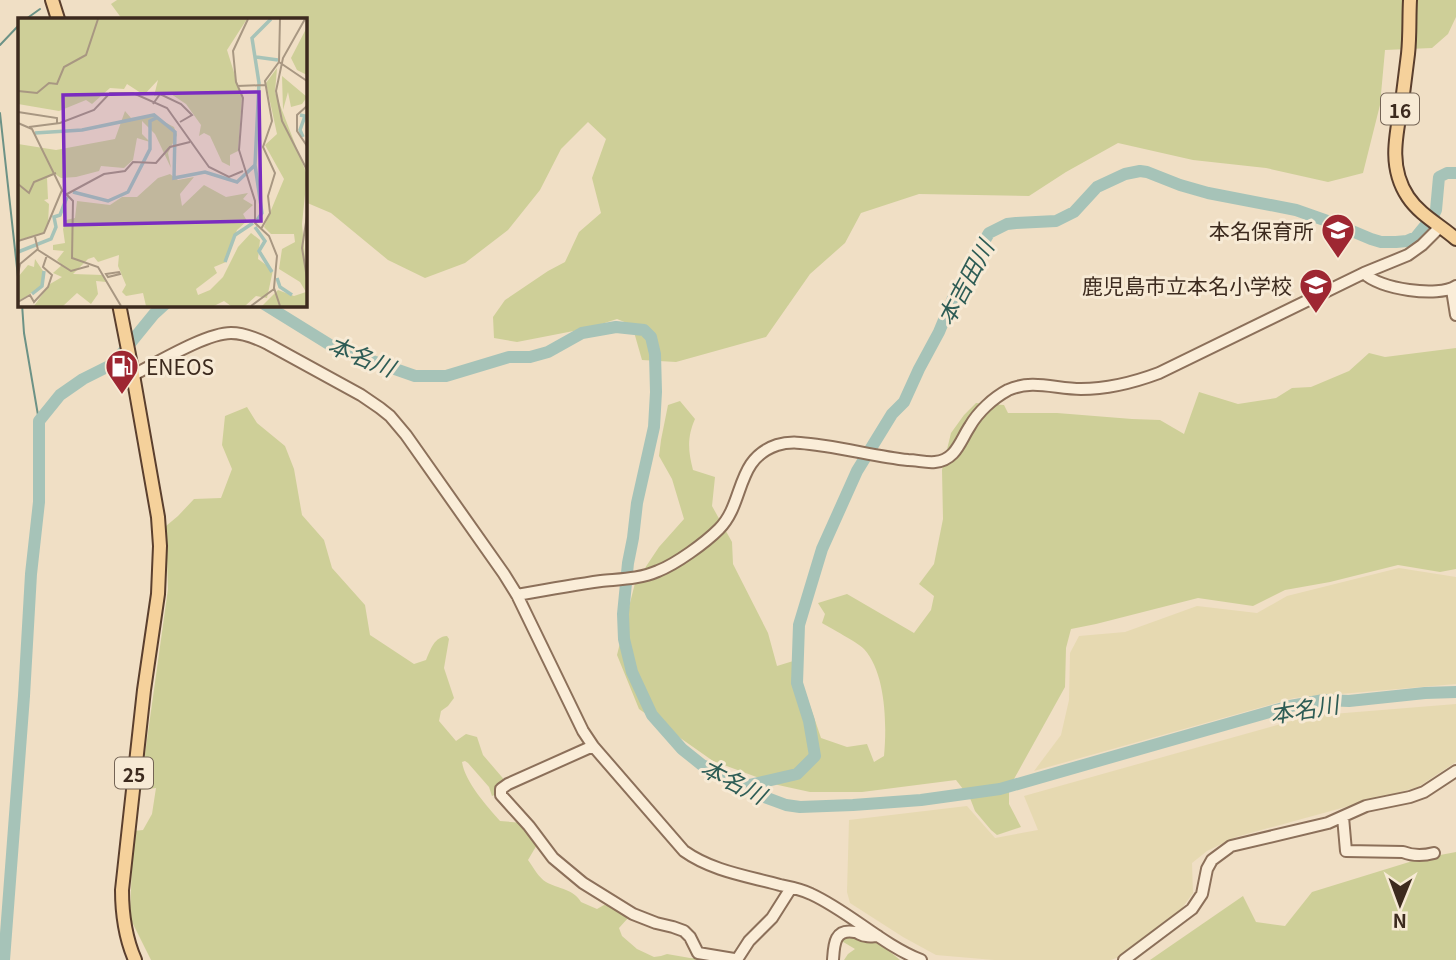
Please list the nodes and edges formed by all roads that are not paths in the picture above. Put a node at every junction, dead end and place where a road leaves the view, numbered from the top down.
1 (52, 0) edge
2 (1410, 0) edge
3 (58, 18) edge
4 (1436, 224) junction
5 (1456, 239) edge
6 (1364, 273) junction
7 (1454, 288) edge
8 (119, 306) edge
9 (1456, 315) edge
10 (133, 375) junction
11 (517, 595) junction
12 (593, 746) junction
13 (1456, 771) edge
14 (1343, 817) junction
15 (1434, 853) dead end
16 (791, 888) junction
17 (878, 936) junction
18 (135, 960) edge
19 (833, 960) edge
20 (921, 960) edge
21 (1124, 960) edge

1 - 3 main road
2 - 4 main road, 16
4 - 5 main road, 16
4 - 6 street
6 - 7 street
6 - 11 street
7 - 9 street
8 - 10 main road, 25
10 - 11 street
10 - 18 main road, 25
11 - 12 street
12 - 16 street
12 - 16 street
13 - 14 street
14 - 15 street
14 - 21 street
16 - 17 street
17 - 19 street
17 - 20 street

